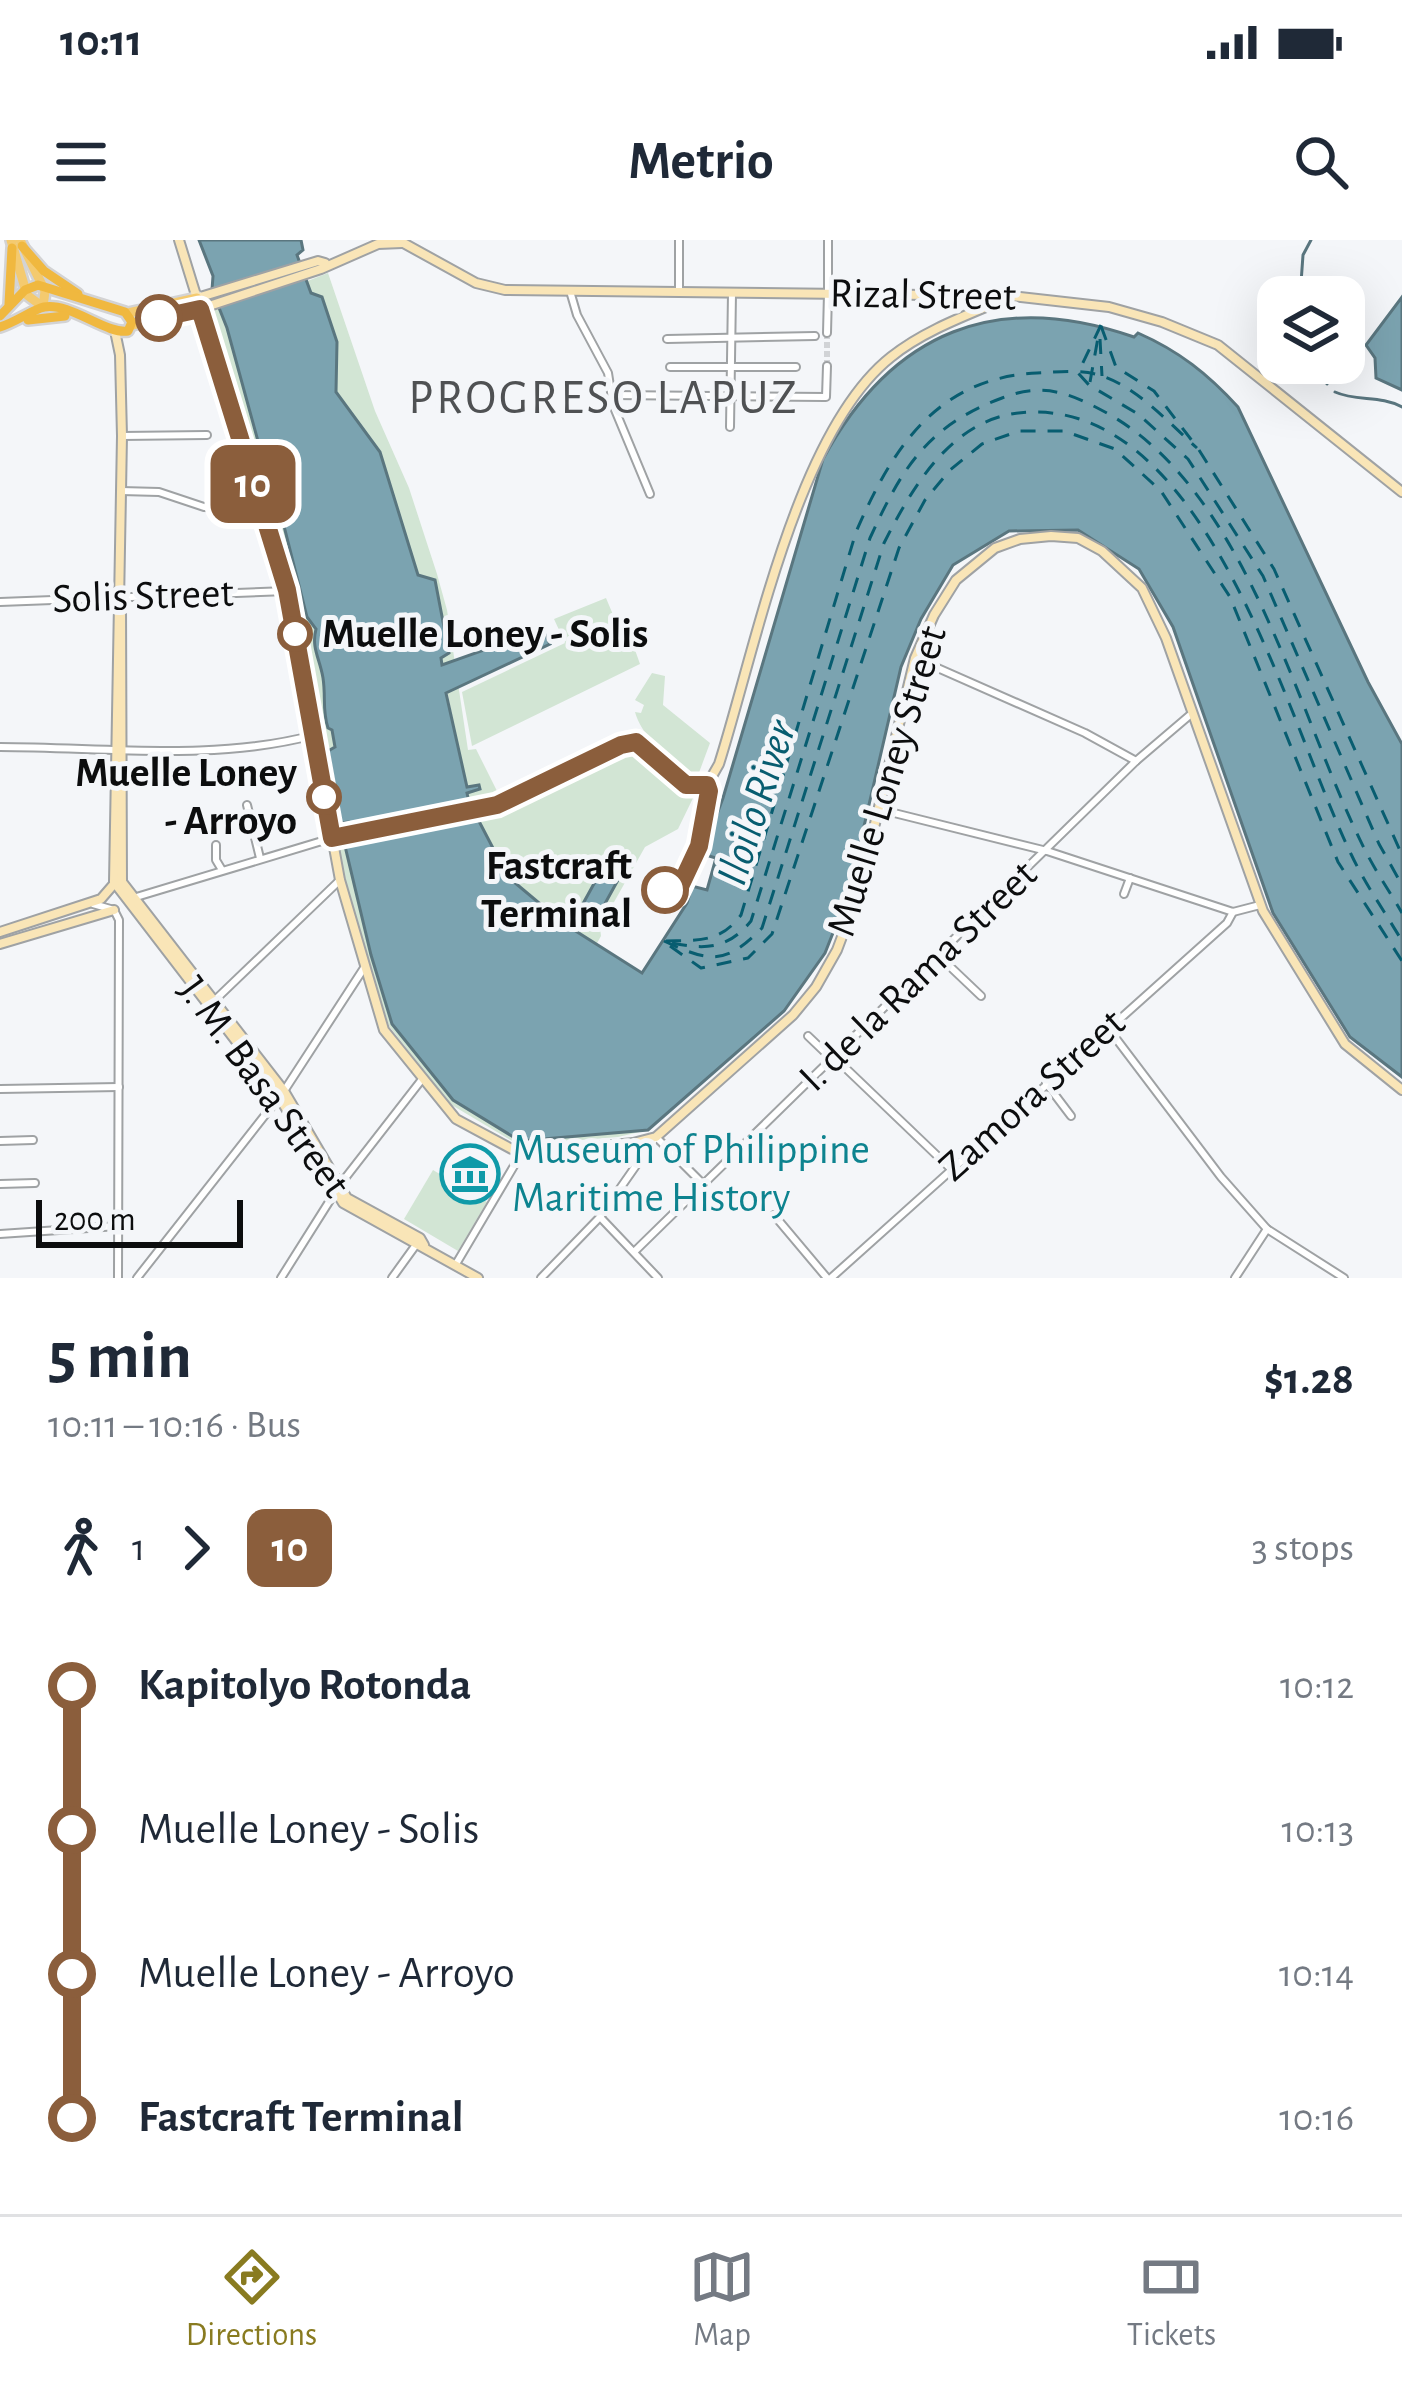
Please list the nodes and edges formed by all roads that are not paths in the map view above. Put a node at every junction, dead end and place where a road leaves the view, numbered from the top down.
1 (179, 240) edge
2 (679, 240) edge
3 (828, 240) edge
4 (400, 242) edge
5 (16, 243) edge
6 (375, 244) edge
7 (42, 284) junction
8 (25, 290) junction
9 (570, 291) junction
10 (679, 292) junction
11 (732, 293) junction
12 (829, 293) junction
13 (1012, 296) junction
14 (82, 297) junction
15 (198, 304) junction
16 (44, 307) junction
17 (4, 312) edge
18 (124, 312) junction
19 (82, 315) junction
20 (17, 322) junction
21 (0, 327) edge
22 (131, 327) junction
23 (113, 330) junction
24 (827, 334) tunnel mouth
25 (731, 336) junction
26 (815, 336) dead end
27 (667, 339) dead end
28 (121, 355) junction
29 (731, 365) junction
30 (826, 366) tunnel mouth
31 (670, 367) dead end
32 (796, 367) dead end
33 (612, 395) junction
34 (730, 396) junction
35 (730, 427) dead end
36 (207, 435) dead end
37 (122, 436) junction
38 (122, 491) junction
39 (1402, 492) edge
40 (650, 494) dead end
41 (261, 510) junction
42 (287, 590) junction
43 (119, 597) junction
44 (0, 602) edge
45 (915, 658) junction
46 (1190, 715) junction
47 (314, 735) junction
48 (0, 747) edge
49 (118, 750) junction
50 (1136, 760) junction
51 (247, 805) dead end
52 (878, 809) junction
53 (332, 838) junction
54 (216, 845) dead end
55 (1047, 851) junction
56 (260, 858) junction
57 (222, 870) junction
58 (1130, 878) junction
59 (340, 880) junction
60 (115, 882) junction
61 (1124, 894) dead end
62 (130, 900) junction
63 (90, 903) junction
64 (1261, 905) junction
65 (114, 910) junction
66 (1233, 912) junction
67 (0, 932) edge
68 (0, 944) edge
69 (940, 956) junction
70 (364, 968) junction
71 (981, 996) dead end
72 (214, 1001) junction
73 (1108, 1028) junction
74 (808, 1036) dead end
75 (833, 1058) junction
76 (423, 1078) junction
77 (1046, 1083) junction
78 (119, 1087) junction
79 (0, 1089) edge
80 (1402, 1090) edge
81 (282, 1094) junction
82 (1071, 1116) dead end
83 (656, 1137) junction
84 (33, 1141) dead end
85 (0, 1142) edge
86 (521, 1154) junction
87 (950, 1168) junction
88 (35, 1183) dead end
89 (702, 1183) junction
90 (0, 1184) edge
91 (337, 1190) junction
92 (774, 1215) dead end
93 (600, 1217) junction
94 (118, 1226) junction
95 (1267, 1229) junction
96 (0, 1234) edge
97 (420, 1243) junction
98 (634, 1252) junction
99 (456, 1264) junction
100 (1237, 1275) edge
101 (118, 1278) edge
102 (137, 1278) edge
103 (281, 1278) edge
104 (392, 1278) edge
105 (478, 1278) edge
106 (542, 1278) edge
107 (658, 1278) edge
108 (829, 1278) edge
109 (1248, 1278) edge
110 (1344, 1278) edge

1 - 15 main road
2 - 10 street
3 - 12 street
4 - 6 main road
4 - 9 main road, Rizal Street
5 - 7 main road
5 - 8 main road
5 - 14 highway
5 - 17 highway
6 - 15 main road
7 - 8 highway
7 - 14 highway
7 - 16 main road
8 - 16 main road
8 - 17 highway
9 - 10 main road, Rizal Street
9 - 33 street
10 - 11 main road, Rizal Street
11 - 12 main road, Rizal Street
11 - 25 street
12 - 13 main road, Rizal Street
12 - 24 street
13 - 39 main road, Rizal Street
13 - 53 main road
14 - 18 highway
15 - 18 main road
15 - 22 main road
15 - 41 main road
16 - 19 highway
16 - 20 highway
18 - 22 highway
18 - 23 highway
19 - 20 highway
19 - 23 highway
20 - 21 highway
22 - 23 highway
22 - 28 main road
23 - 28 main road
25 - 26 street
25 - 27 street
25 - 29 street
28 - 37 main road
29 - 31 street
29 - 32 street
29 - 34 street
30 - 34 street
33 - 34 street
33 - 40 street
34 - 35 street
36 - 37 street
37 - 38 main road
38 - 41 street
38 - 43 main road
41 - 42 main road
42 - 43 street, Solis Street
42 - 47 main road
43 - 44 street, Solis Street
43 - 49 main road
45 - 46 main road, Muelle Loney Street
45 - 50 street
45 - 52 main road, Muelle Loney Street
46 - 50 street, I. de la Rama Street
46 - 64 main road, Muelle Loney Street
47 - 49 street
47 - 53 main road
48 - 49 street
49 - 60 main road
49 - 62 main road
50 - 55 street, I. de la Rama Street
51 - 56 street
52 - 55 street
52 - 83 main road, Muelle Loney Street
53 - 56 street
53 - 59 main road
54 - 57 street
55 - 58 street
55 - 69 street, I. de la Rama Street
56 - 57 street
57 - 62 street
58 - 61 street
58 - 66 street
59 - 70 main road
59 - 72 street
60 - 62 main road
60 - 63 main road
62 - 72 main road, J. M. Basa Street
62 - 81 main road, J. M. Basa Street
63 - 65 street
63 - 67 main road
64 - 66 street
64 - 80 main road, Muelle Loney Street
65 - 68 main road
65 - 78 street
66 - 73 street, Zamora Street
69 - 71 street
69 - 75 street, I. de la Rama Street
70 - 76 main road
70 - 81 street
72 - 81 main road, J. M. Basa Street
73 - 77 street, Zamora Street
73 - 95 street
74 - 75 street
75 - 87 street
75 - 89 street, I. de la Rama Street
76 - 86 main road
76 - 91 street
77 - 82 street
77 - 87 street, Zamora Street
78 - 79 street
78 - 94 street
81 - 91 main road, J. M. Basa Street
81 - 102 street
83 - 86 main road
83 - 89 street
83 - 93 street
84 - 85 street
86 - 99 street
87 - 108 street, Zamora Street
88 - 90 street
89 - 98 street, I. de la Rama Street
91 - 97 main road, J. M. Basa Street
91 - 103 street
92 - 108 street
93 - 98 street
93 - 106 street
94 - 96 street
94 - 101 street
95 - 100 street
95 - 110 street
97 - 99 main road, J. M. Basa Street
97 - 104 street
98 - 107 street
99 - 105 main road, J. M. Basa Street
100 - 109 street

